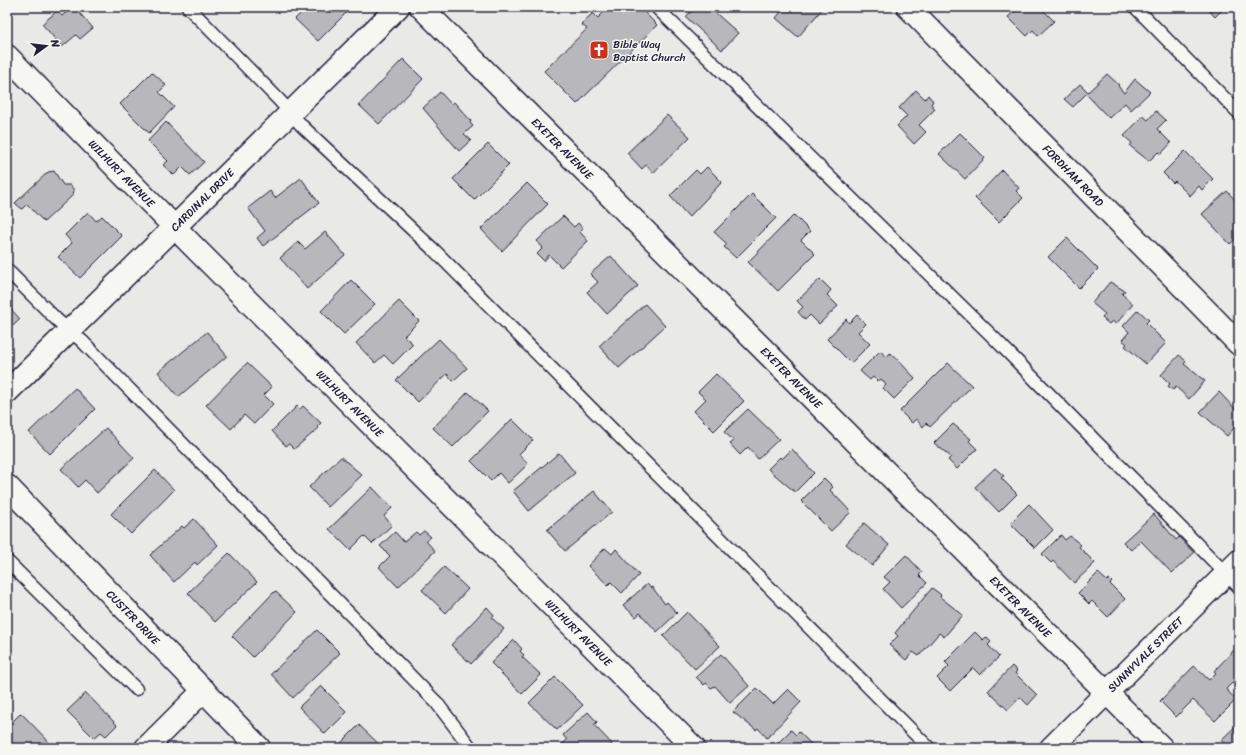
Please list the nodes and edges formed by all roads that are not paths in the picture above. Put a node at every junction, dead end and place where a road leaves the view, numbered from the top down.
1 (188, 7) edge
2 (398, 7) edge
3 (421, 7) edge
4 (656, 7) edge
5 (908, 7) edge
6 (1135, 7) edge
7 (7, 56) edge
8 (1239, 113) edge
9 (291, 114) junction
10 (175, 226) junction
11 (7, 270) edge
12 (70, 331) junction
13 (1239, 344) edge
14 (7, 392) edge
15 (7, 486) edge
16 (7, 561) edge
17 (1235, 574) edge
18 (136, 689) dead end
19 (204, 690) junction
20 (1107, 692) junction
21 (146, 748) edge
22 (259, 748) edge
23 (471, 748) edge
24 (694, 748) edge
25 (929, 748) edge
26 (1051, 748) edge
27 (1162, 748) edge

1 - 9 lane
2 - 9 street, CARDINAL DRIVE
3 - 20 street, EXETER AVENUE
4 - 17 lane
5 - 13 street, FORDHAM ROAD
6 - 8 lane
7 - 10 street, WILHURT AVENUE
9 - 10 street, CARDINAL DRIVE
9 - 25 lane
10 - 12 street, CARDINAL DRIVE
10 - 24 street, WILHURT AVENUE
11 - 12 lane
12 - 14 street, CARDINAL DRIVE
12 - 23 lane
15 - 19 street, CUSTER DRIVE
16 - 18 lane
17 - 20 street, SUNNYVALE STREET
19 - 21 street
19 - 22 street, CUSTER DRIVE
20 - 26 street, SUNNYVALE STREET
20 - 27 street, EXETER AVENUE

